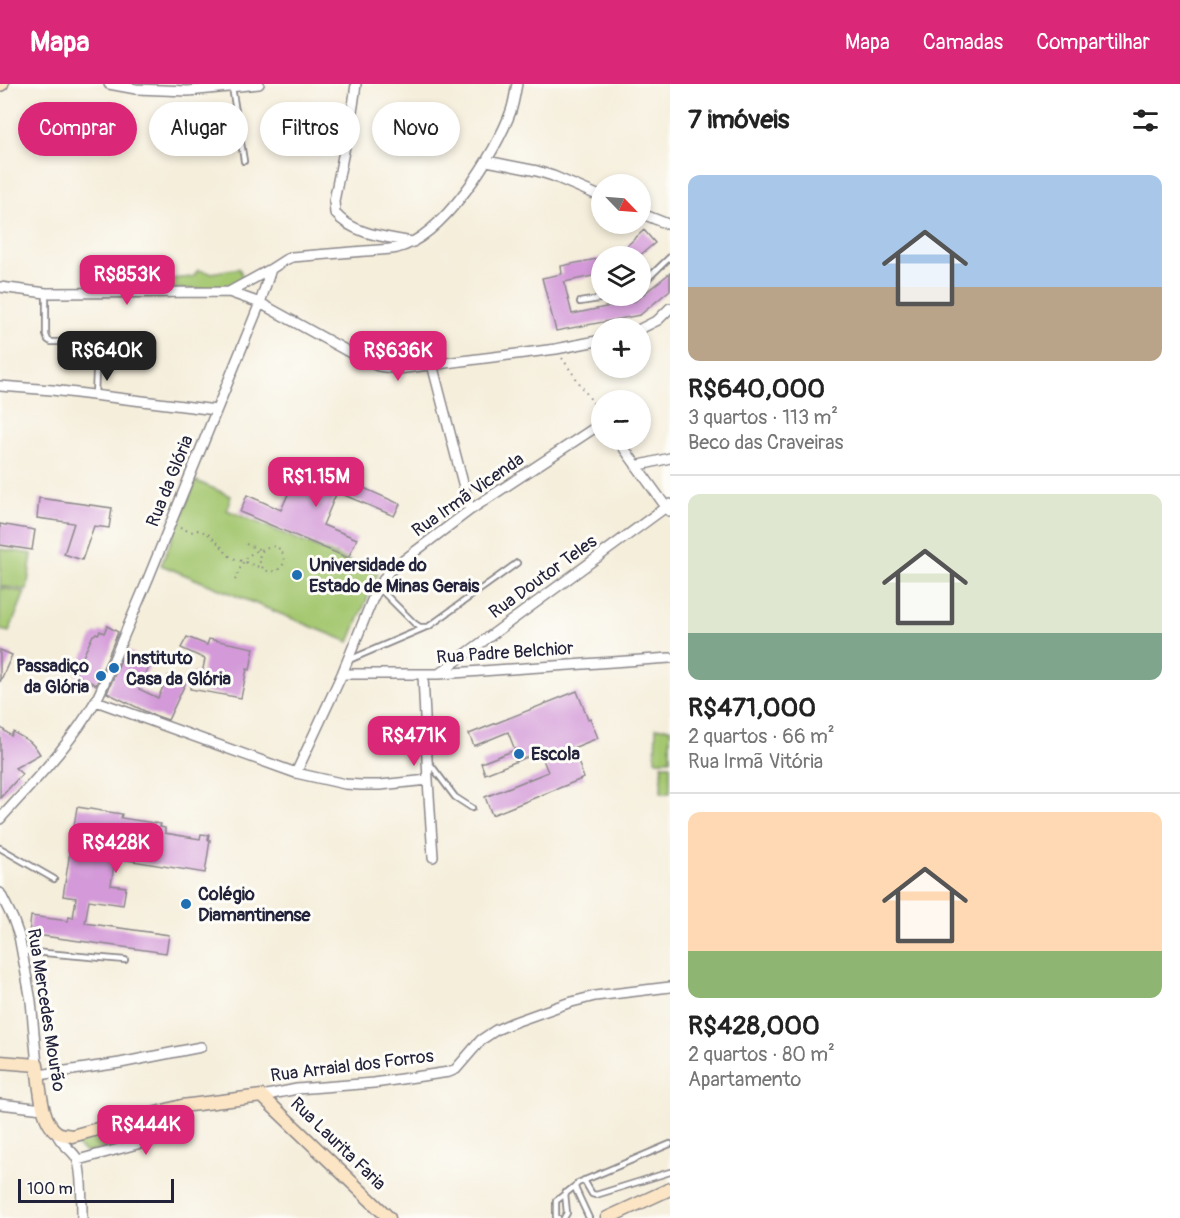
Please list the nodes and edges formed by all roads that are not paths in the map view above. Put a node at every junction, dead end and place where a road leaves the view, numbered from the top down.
1 (2, 84) edge
2 (109, 84) edge
3 (259, 84) edge
4 (356, 84) edge
5 (517, 84) edge
6 (232, 87) junction
7 (0, 93) edge
8 (487, 160) junction
9 (244, 161) dead end
10 (591, 192) edge
11 (651, 217) edge
12 (670, 225) edge
13 (413, 242) junction
14 (670, 257) edge
15 (271, 269) junction
16 (651, 275) edge
17 (0, 286) edge
18 (229, 292) junction
19 (46, 293) junction
20 (591, 300) edge
21 (580, 302) dead end
22 (260, 303) junction
23 (670, 308) edge
24 (670, 314) edge
25 (658, 320) junction
26 (651, 323) edge
27 (591, 342) edge
28 (432, 364) junction
29 (0, 386) edge
30 (95, 395) junction
31 (216, 410) junction
32 (591, 430) edge
33 (625, 450) edge
34 (670, 458) edge
35 (636, 466) junction
36 (669, 508) edge
37 (470, 510) junction
38 (517, 563) dead end
39 (378, 587) junction
40 (424, 628) junction
41 (670, 658) edge
42 (347, 660) junction
43 (342, 674) junction
44 (439, 674) junction
45 (423, 675) junction
46 (96, 701) junction
47 (427, 759) junction
48 (296, 772) junction
49 (428, 780) junction
50 (472, 808) dead end
51 (0, 819) edge
52 (0, 848) edge
53 (433, 857) dead end
54 (54, 879) dead end
55 (0, 893) edge
56 (22, 951) junction
57 (125, 960) dead end
58 (670, 987) edge
59 (201, 1047) dead end
60 (0, 1062) edge
61 (38, 1070) junction
62 (262, 1096) junction
63 (0, 1104) edge
64 (43, 1109) junction
65 (159, 1112) junction
66 (56, 1132) junction
67 (670, 1144) edge
68 (78, 1160) junction
69 (670, 1172) edge
70 (584, 1180) junction
71 (575, 1186) junction
72 (670, 1189) edge
73 (565, 1193) junction
74 (82, 1218) edge
75 (389, 1218) edge
76 (558, 1218) edge
77 (564, 1218) edge
78 (589, 1218) edge
79 (607, 1218) edge

1 - 7 street
2 - 6 street
3 - 6 street
4 - 13 street
5 - 8 street
6 - 9 lane
8 - 10 street
8 - 13 street
11 - 12 street
13 - 15 street
14 - 16 lane
15 - 18 street
15 - 22 street, Rua da Glória
17 - 19 street
18 - 19 street
18 - 22 street
19 - 30 lane
20 - 21 lane
22 - 28 street
22 - 31 street, Rua da Glória
23 - 25 street
24 - 25 street
25 - 26 street
27 - 28 street
28 - 37 street
29 - 30 street
30 - 31 street
31 - 46 street, Rua da Glória
32 - 37 street, Rua Irmã Vicenda
33 - 35 street
34 - 35 street
35 - 36 street
36 - 44 street, Rua Doutor Teles
37 - 39 street, Rua Irmã Vicenda
38 - 40 lane
39 - 40 lane
39 - 42 street, Rua Irmã Vicenda
40 - 42 lane
41 - 44 street, Rua Padre Belchior
42 - 43 street, Rua Irmã Vicenda
43 - 45 street, Rua Padre Belchior
43 - 48 street, Rua Irmã Vicenda
44 - 45 street, Rua Padre Belchior
45 - 47 street
46 - 48 street
46 - 51 street, Rua da Glória
47 - 49 street
47 - 50 lane
48 - 49 street
49 - 53 street
52 - 54 lane
55 - 56 street, Rua Mercedes Mourão
56 - 57 lane
56 - 61 street, Rua Mercedes Mourão
58 - 62 street, Rua Arraial dos Forros
59 - 61 street
60 - 61 main road
61 - 64 main road, Rua Mercedes Mourão
62 - 65 main road, Rua Arraial dos Forros
62 - 75 main road, Rua Laurita Faria
63 - 64 street
64 - 66 main road, Rua Mercedes Mourão
65 - 66 main road, Rua Arraial dos Forros
65 - 68 street
66 - 68 street
67 - 70 lane
68 - 74 street
69 - 70 lane
70 - 71 lane
71 - 73 lane
71 - 78 lane
72 - 79 main road
73 - 76 lane
73 - 77 lane

